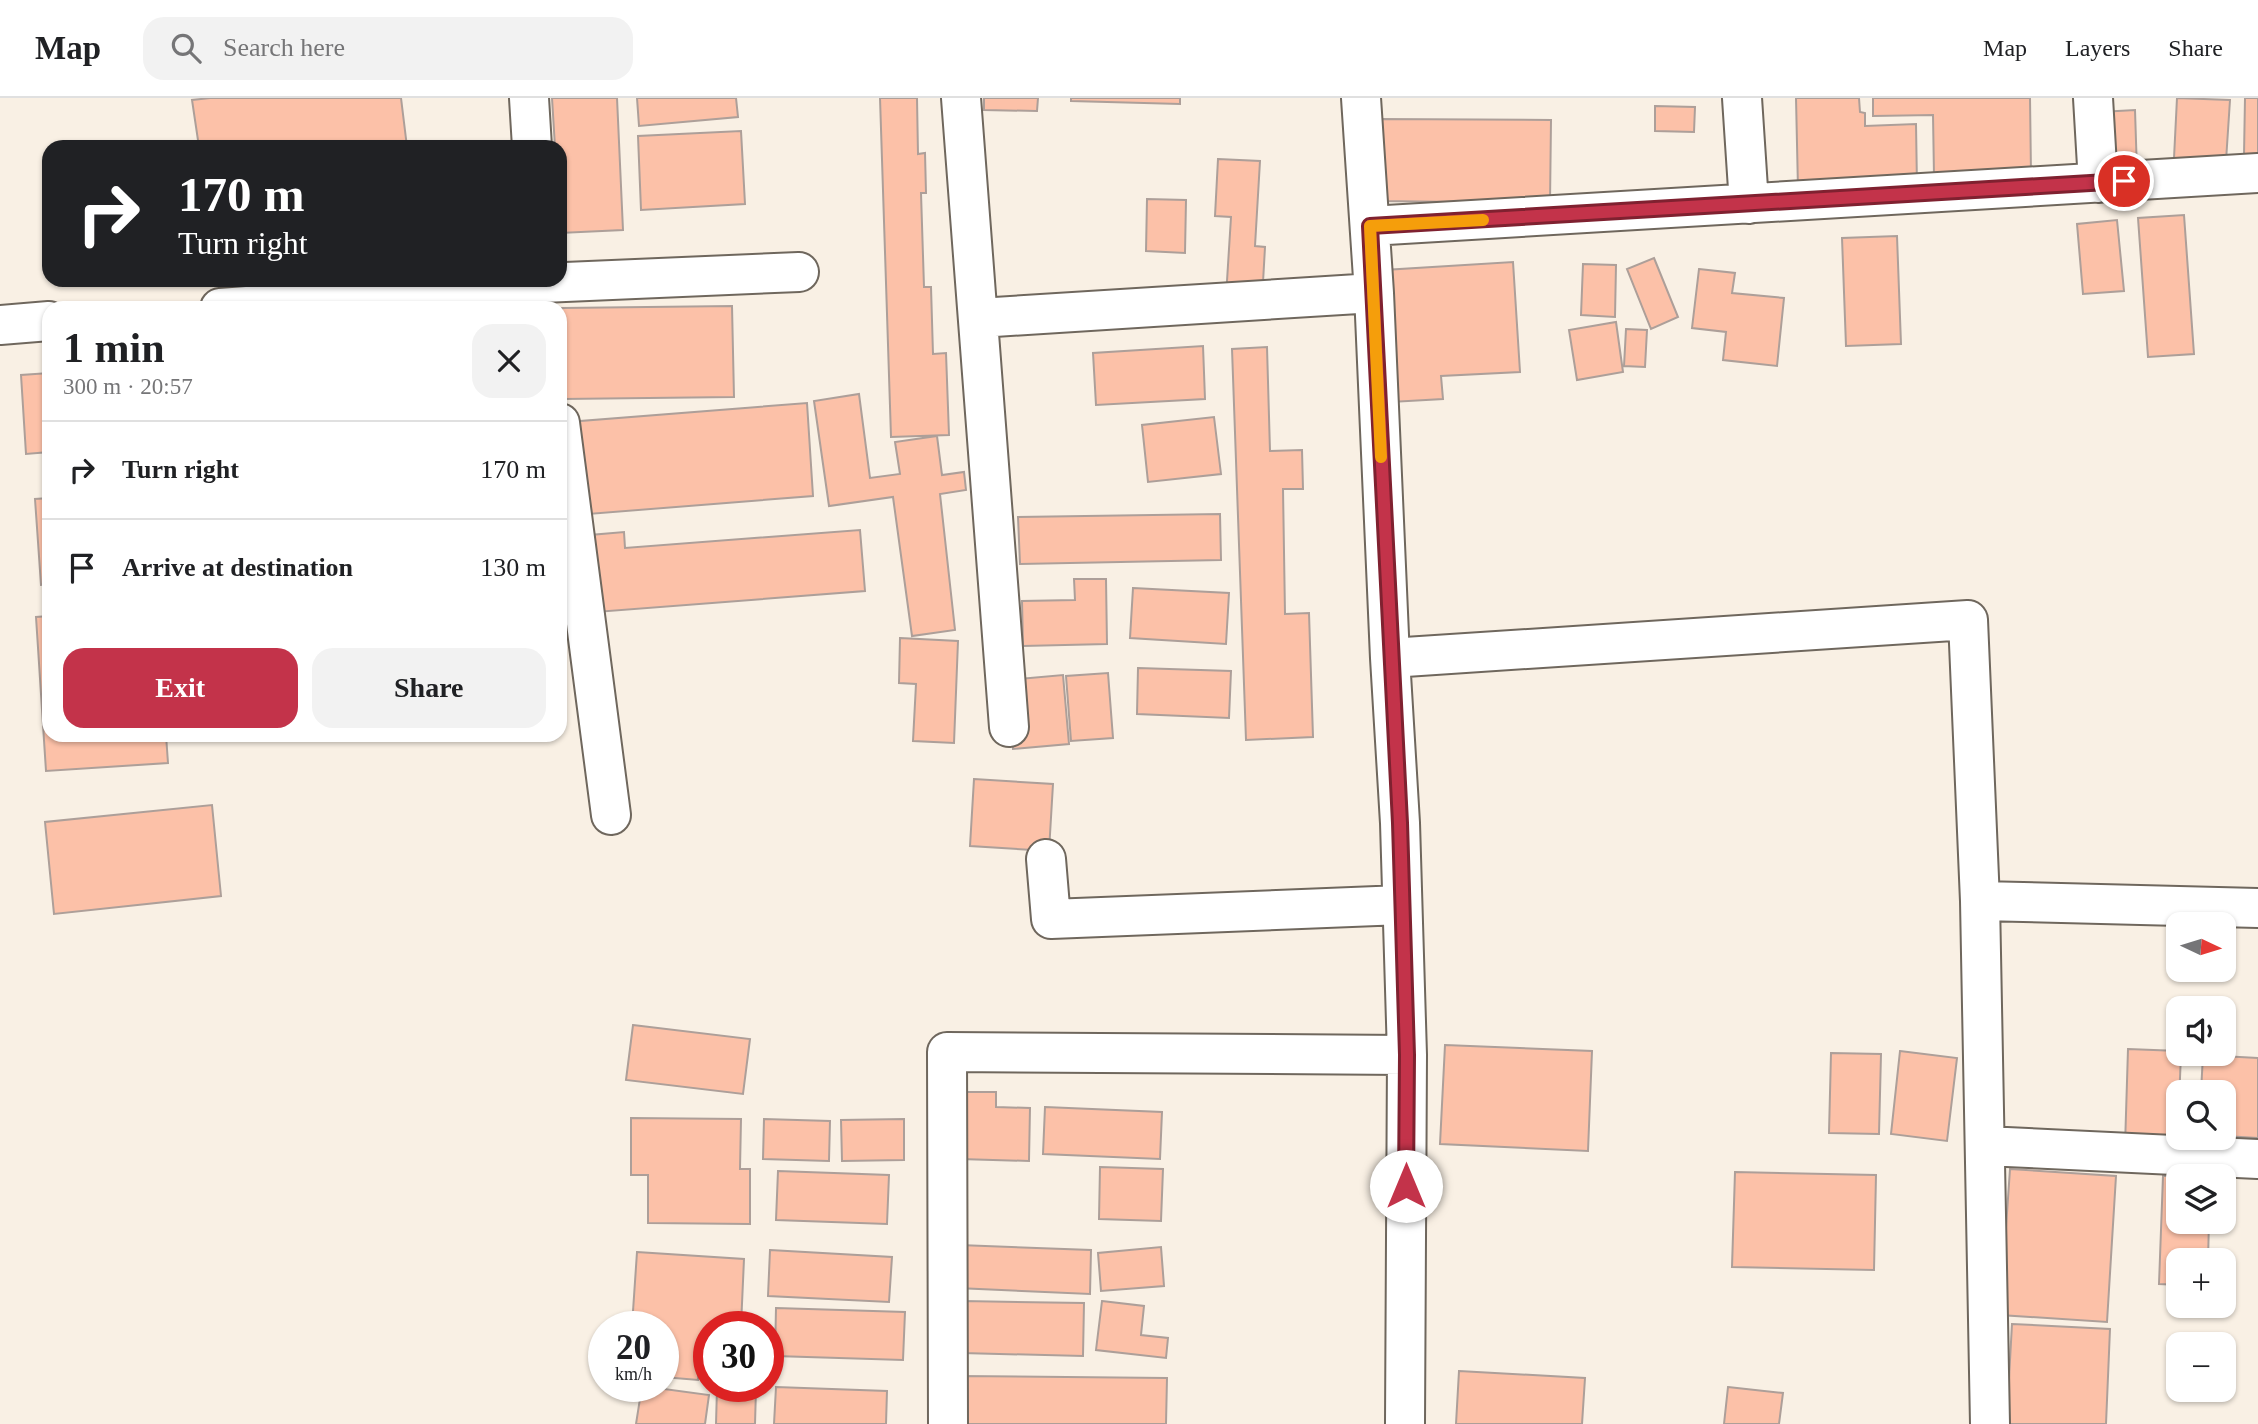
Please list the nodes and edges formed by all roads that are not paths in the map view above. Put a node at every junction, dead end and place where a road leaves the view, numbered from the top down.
1 (529, 98) edge
2 (961, 98) edge
3 (1361, 98) edge
4 (1742, 98) edge
5 (2093, 98) edge
6 (532, 140) edge
7 (2258, 173) edge
8 (2098, 183) junction
9 (1749, 204) junction
10 (1370, 226) junction
11 (799, 272) dead end
12 (543, 290) edge
13 (1374, 293) junction
14 (346, 301) edge
15 (979, 318) junction
16 (42, 322) edge
17 (0, 325) edge
18 (567, 477) edge
19 (1390, 658) junction
20 (1009, 727) dead end
21 (611, 815) dead end
22 (1046, 859) dead end
23 (1980, 901) junction
24 (1402, 905) junction
25 (2258, 908) edge
26 (1407, 1055) junction
27 (1985, 1146) junction
28 (2258, 1159) edge
29 (948, 1424) edge
30 (1405, 1424) edge
31 (1990, 1424) edge

1 - 6 street
2 - 15 street
3 - 10 street
4 - 9 street
5 - 8 street
7 - 8 street
8 - 9 street
9 - 10 street
10 - 13 street
11 - 12 street
12 - 14 street
13 - 15 street
13 - 19 street
15 - 20 street
16 - 17 street
18 - 21 street
19 - 23 street
19 - 24 street
22 - 24 street
23 - 25 street
23 - 27 street
24 - 26 street
26 - 29 street
26 - 30 street
27 - 28 street
27 - 31 street

